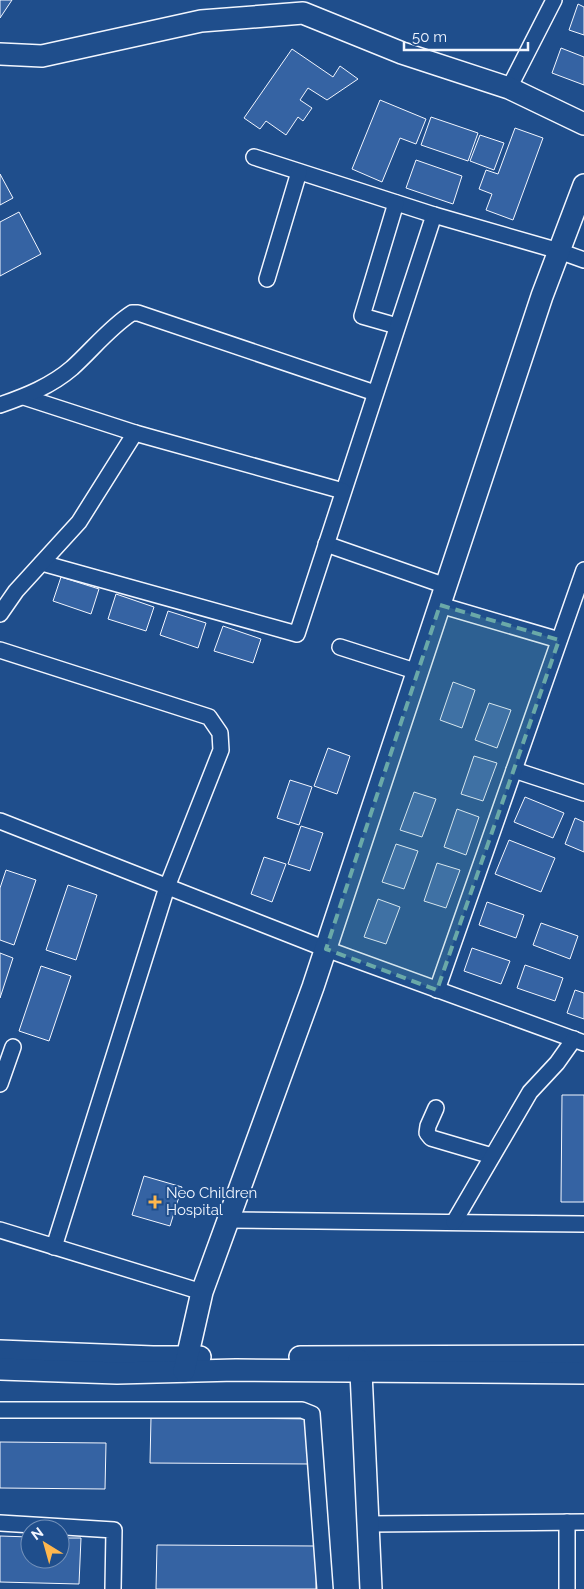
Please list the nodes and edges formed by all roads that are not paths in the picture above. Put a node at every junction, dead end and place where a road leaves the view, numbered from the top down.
1 (554, 0) edge
2 (0, 54) edge
3 (509, 88) junction
4 (584, 124) edge
5 (254, 157) dead end
6 (299, 172) junction
7 (584, 185) edge
8 (396, 203) junction
9 (434, 215) junction
10 (559, 251) junction
11 (584, 260) edge
12 (267, 279) dead end
13 (397, 326) junction
14 (374, 393) junction
15 (24, 397) junction
16 (0, 405) edge
17 (135, 433) junction
18 (343, 491) junction
19 (326, 544) junction
20 (42, 563) junction
21 (584, 570) edge
22 (443, 596) junction
23 (0, 614) edge
24 (559, 640) junction
25 (340, 648) dead end
26 (0, 650) edge
27 (418, 672) junction
28 (514, 770) junction
29 (584, 792) edge
30 (0, 821) edge
31 (167, 887) junction
32 (326, 950) junction
33 (437, 990) junction
34 (579, 1041) edge
35 (13, 1047) dead end
36 (0, 1084) edge
37 (436, 1108) dead end
38 (492, 1156) junction
39 (228, 1220) junction
40 (454, 1222) junction
41 (584, 1224) edge
42 (0, 1230) edge
43 (54, 1247) junction
44 (202, 1292) junction
45 (0, 1351) edge
46 (584, 1356) edge
47 (185, 1364) junction
48 (360, 1364) junction
49 (0, 1369) edge
50 (584, 1373) edge
51 (0, 1410) edge
52 (568, 1522) junction
53 (584, 1522) edge
54 (0, 1523) edge
55 (368, 1524) junction
56 (113, 1589) edge
57 (325, 1589) edge
58 (371, 1589) edge
59 (567, 1589) edge

1 - 3 street
2 - 3 street
3 - 4 street
5 - 6 street
6 - 8 street
6 - 12 street
7 - 10 street
8 - 9 street
8 - 13 street
9 - 10 street
9 - 13 street
10 - 11 street
10 - 22 street
13 - 14 street
14 - 15 street
14 - 18 street
15 - 16 street
15 - 17 street
17 - 18 street
17 - 20 street
18 - 19 street
19 - 20 street
19 - 22 street
20 - 23 street
21 - 24 street
22 - 24 street
22 - 27 street
24 - 28 street
25 - 27 street
26 - 31 street
27 - 32 street
28 - 29 street
28 - 33 street
30 - 31 street
31 - 32 street
31 - 43 street
32 - 33 street
32 - 39 street
33 - 34 street
34 - 38 street
35 - 36 street
37 - 38 street
38 - 40 street
39 - 40 street
39 - 44 street
40 - 41 street
42 - 43 street
43 - 44 street
44 - 47 street
45 - 47 street
46 - 48 street
47 - 48 street
47 - 49 street
48 - 50 street
48 - 55 street
51 - 57 street
52 - 53 street
52 - 55 street
52 - 59 street
54 - 56 street
55 - 58 street

